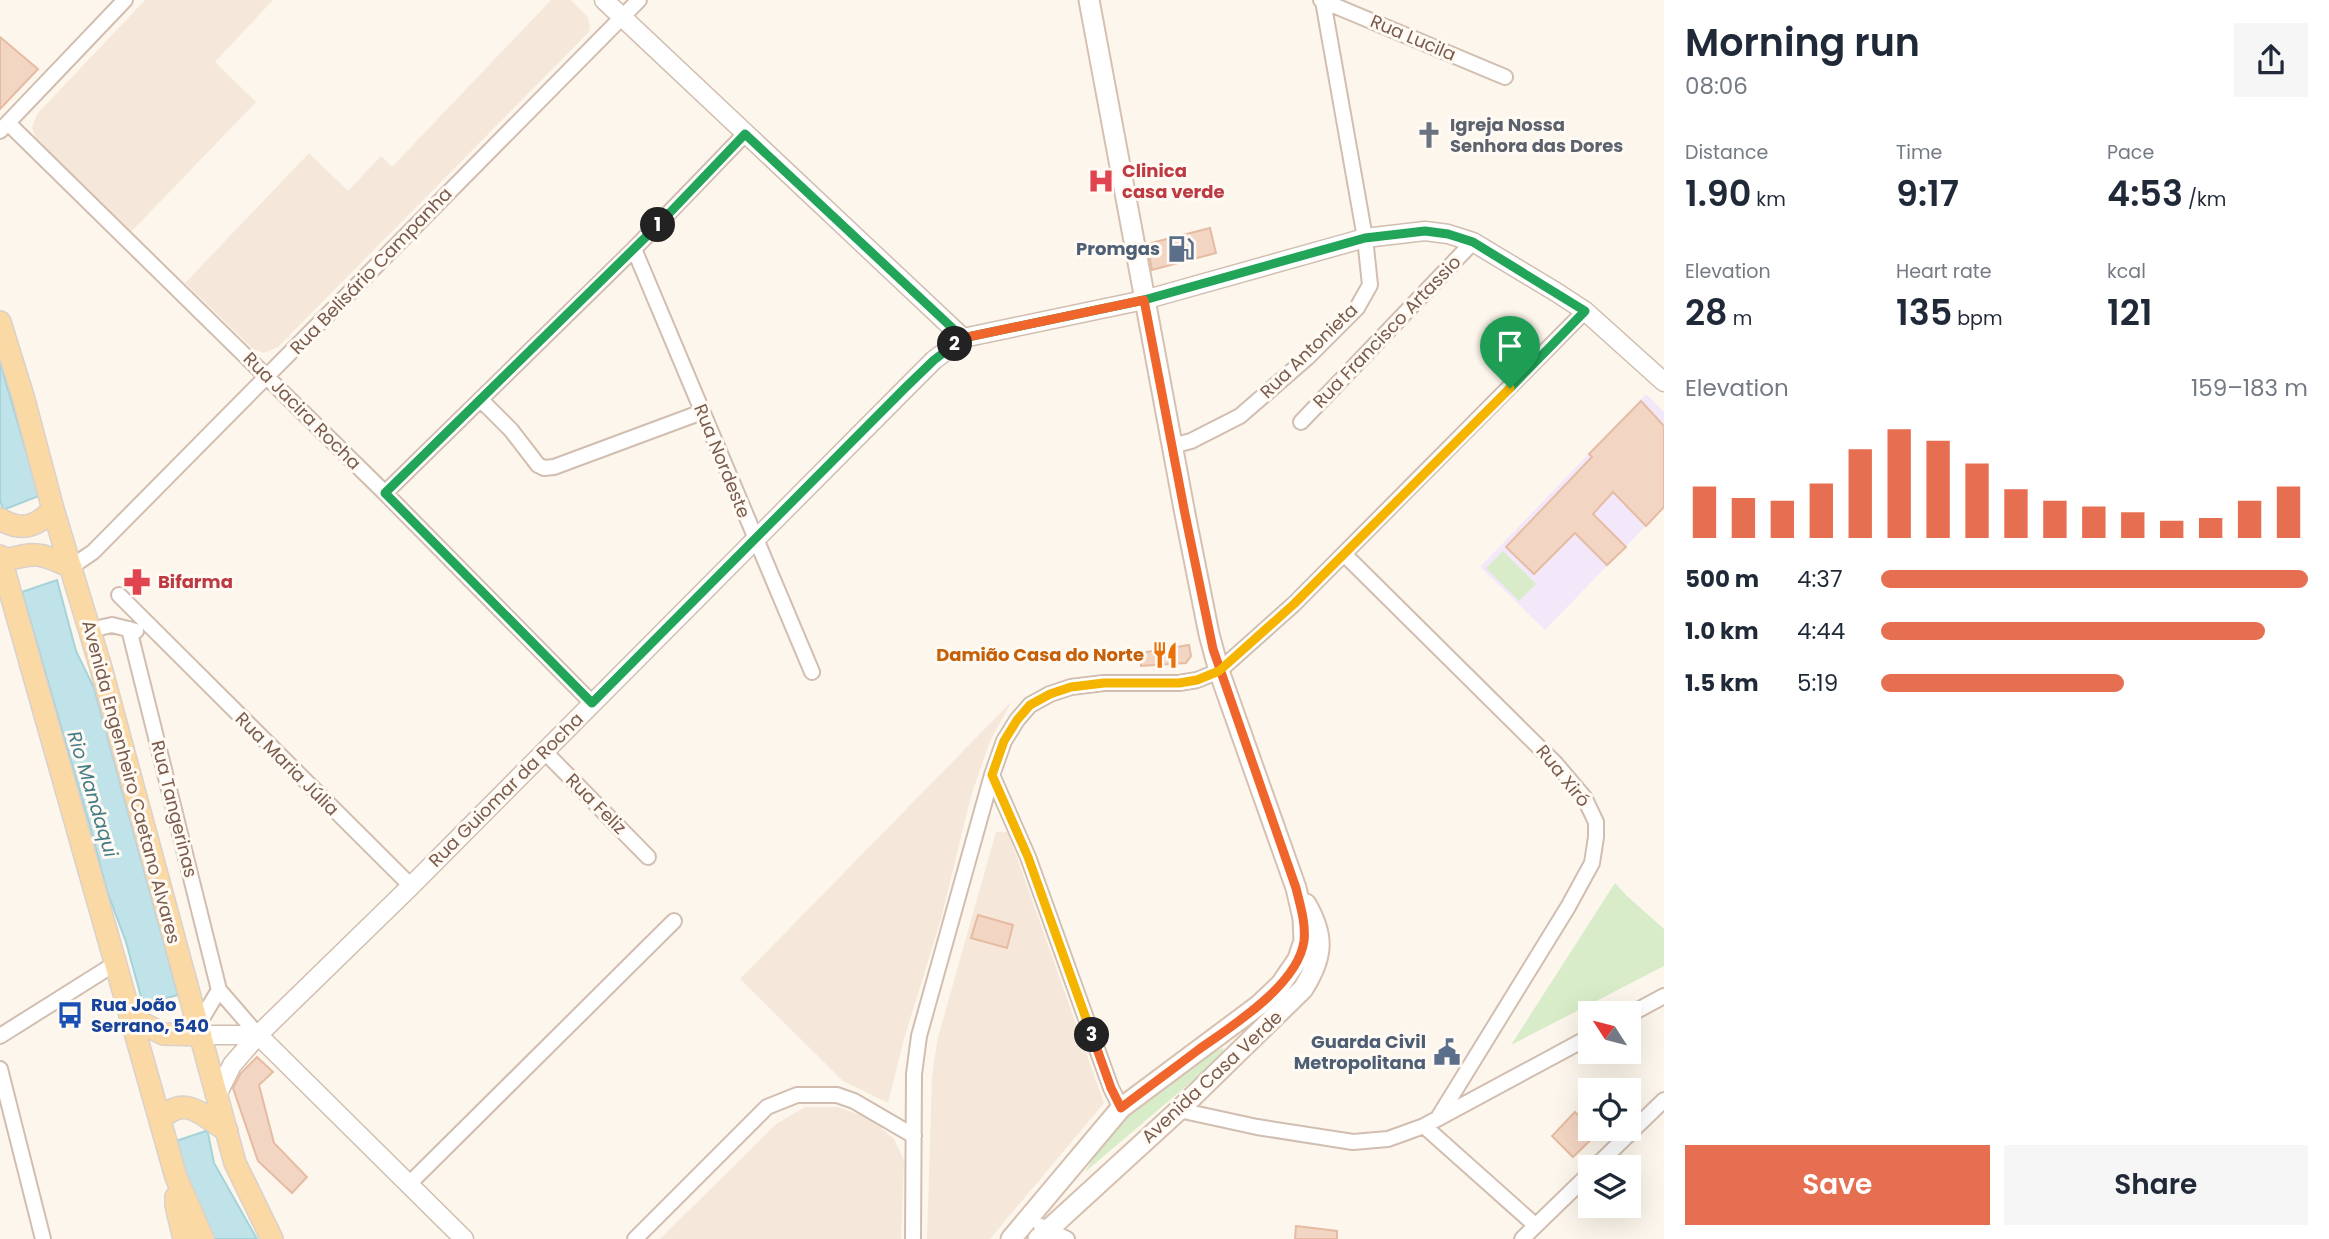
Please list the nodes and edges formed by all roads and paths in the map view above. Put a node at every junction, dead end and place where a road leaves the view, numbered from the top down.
1 (125, 0) edge
2 (604, 0) edge
3 (639, 0) edge
4 (1089, 0) edge
5 (1322, 0) edge
6 (621, 16) junction
7 (1505, 77) dead end
8 (4, 127) edge
9 (745, 134) junction
10 (1365, 238) junction
11 (1473, 242) junction
12 (634, 249) junction
13 (1144, 300) junction
14 (1585, 311) junction
15 (0, 321) edge
16 (963, 338) junction
17 (267, 377) junction
18 (1664, 382) edge
19 (481, 400) junction
20 (702, 412) junction
21 (1301, 422) dead end
22 (1172, 446) junction
23 (385, 493) junction
24 (53, 509) junction
25 (0, 519) edge
26 (755, 540) junction
27 (1344, 554) junction
28 (0, 560) edge
29 (71, 567) junction
30 (119, 595) dead end
31 (129, 629) junction
32 (90, 630) junction
33 (164, 642) junction
34 (1219, 671) junction
35 (812, 673) dead end
36 (592, 703) junction
37 (544, 751) junction
38 (992, 775) junction
39 (648, 857) dead end
40 (411, 886) junction
41 (1296, 888) junction
42 (674, 921) dead end
43 (116, 963) junction
44 (219, 990) junction
45 (1664, 996) edge
46 (1642, 1008) edge
47 (131, 1017) junction
48 (199, 1030) junction
49 (258, 1035) junction
50 (0, 1037) edge
51 (1578, 1043) edge
52 (0, 1069) edge
53 (217, 1095) junction
54 (1664, 1100) edge
55 (1121, 1108) junction
56 (1179, 1110) junction
57 (1437, 1118) junction
58 (160, 1121) junction
59 (1424, 1126) junction
60 (227, 1131) junction
61 (914, 1136) junction
62 (1607, 1155) edge
63 (176, 1177) junction
64 (409, 1184) junction
65 (1578, 1184) edge
66 (1535, 1225) junction
67 (1038, 1229) edge
68 (43, 1239) edge
69 (184, 1239) edge
70 (203, 1239) edge
71 (272, 1239) edge
72 (464, 1239) edge
73 (635, 1239) edge
74 (913, 1239) edge
75 (1011, 1239) edge
76 (1068, 1239) edge
77 (1522, 1239) edge

1 - 8 street
2 - 6 street
3 - 6 street, Rua Belisário Campanha
4 - 13 main road, Avenida Casa Verde
5 - 7 street, Rua Lucila
5 - 10 street, Rua Antonieta
6 - 9 street
6 - 17 street, Rua Belisário Campanha
8 - 17 street, Rua Jacira Rocha
9 - 12 street
9 - 16 street
10 - 11 street
10 - 13 street
10 - 22 street, Rua Antonieta
11 - 14 street
11 - 21 street, Rua Francisco Artassio
12 - 19 street
12 - 20 street, Rua Nordeste
13 - 16 street
13 - 22 main road, Avenida Casa Verde
14 - 18 street
14 - 27 street
15 - 24 main road, Avenida Engenheiro Caetano Alvares
16 - 26 street, Rua Guiomar da Rocha
17 - 23 street, Rua Jacira Rocha
17 - 29 street, Rua Belisário Campanha
19 - 20 street
19 - 23 street
20 - 26 street, Rua Nordeste
22 - 34 main road, Avenida Casa Verde
23 - 36 street, Rua Jacira Rocha
24 - 25 main road
24 - 29 main road, Avenida Engenheiro Caetano Alvares
26 - 35 street, Rua Nordeste
26 - 36 street, Rua Guiomar da Rocha
27 - 34 street
27 - 57 street, Rua Xiró
28 - 29 main road
28 - 43 main road
29 - 32 main road, Avenida Engenheiro Caetano Alvares
30 - 33 street, Rua Maria Júlia
31 - 32 street, Rua Maria Júlia
31 - 33 street, Rua Maria Júlia
31 - 44 street, Rua Tangerinas
32 - 48 main road, Avenida Engenheiro Caetano Alvares
33 - 40 street, Rua Maria Júlia
34 - 38 street
34 - 41 main road, Avenida Casa Verde
36 - 37 street, Rua Guiomar da Rocha
37 - 39 street, Rua Feliz
37 - 40 street, Rua Guiomar da Rocha
38 - 55 street
38 - 61 street
40 - 49 street, Rua Guiomar da Rocha
41 - 55 main road, Avenida Casa Verde
41 - 56 main road, Avenida Casa Verde
42 - 64 street
43 - 47 main road
43 - 50 street
44 - 48 street
44 - 49 street, Rua Tangerinas
45 - 46 street
47 - 48 main road
47 - 58 main road
48 - 49 street
48 - 53 main road, Avenida Engenheiro Caetano Alvares
49 - 53 street, Rua Guiomar da Rocha
49 - 64 street, Rua Tangerinas
51 - 57 street
52 - 68 street
53 - 60 main road, Avenida Engenheiro Caetano Alvares
54 - 62 street
55 - 67 main road, Avenida Casa Verde
56 - 59 street
56 - 67 main road, Avenida Casa Verde
57 - 59 street
58 - 60 main road
58 - 63 main road
59 - 66 street
60 - 71 main road, Avenida Engenheiro Caetano Alvares
61 - 73 street
61 - 74 street
63 - 69 main road
63 - 70 main road
64 - 72 street, Rua Tangerinas
65 - 66 street
66 - 77 street
67 - 75 main road, Avenida Casa Verde
67 - 76 street

